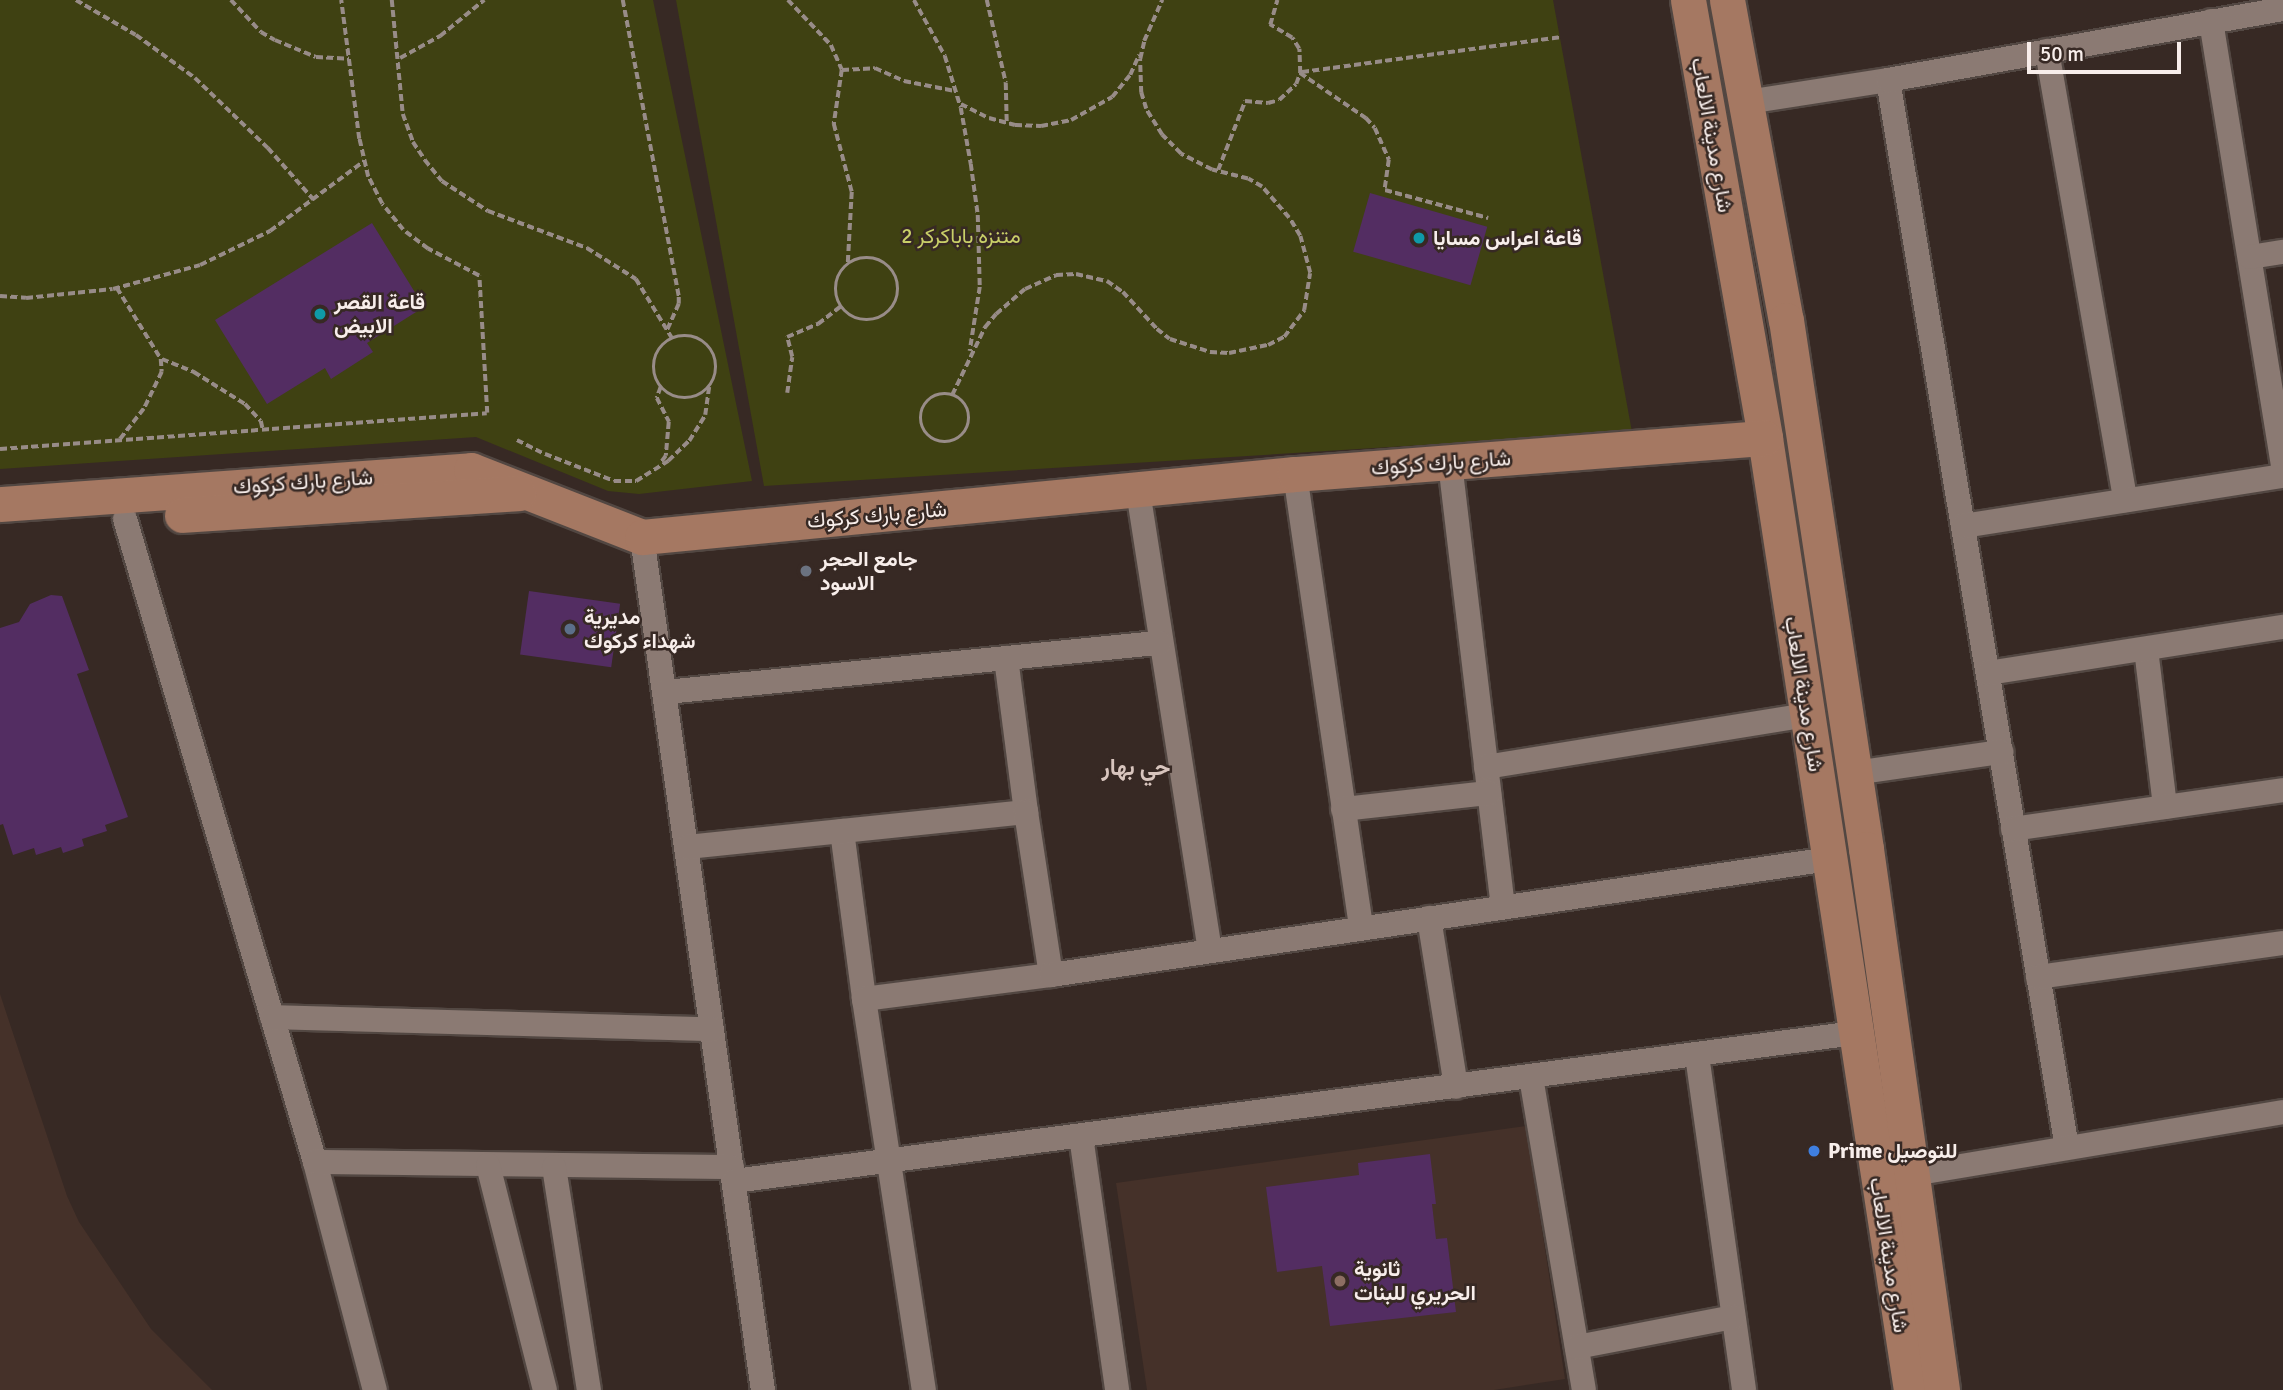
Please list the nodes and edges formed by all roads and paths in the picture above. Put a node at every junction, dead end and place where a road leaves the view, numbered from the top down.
1 (76, 0) edge
2 (231, 0) edge
3 (341, 0) edge
4 (392, 0) edge
5 (624, 0) edge
6 (788, 0) edge
7 (915, 0) edge
8 (987, 0) edge
9 (1161, 0) edge
10 (1277, 0) edge
11 (1688, 0) edge
12 (1727, 0) edge
13 (484, 1) edge
14 (2283, 9) edge
15 (2211, 22) junction
16 (1560, 37) dead end
17 (1144, 41) junction
18 (2048, 51) junction
19 (400, 58) junction
20 (349, 59) junction
21 (842, 70) junction
22 (1300, 73) junction
23 (1888, 80) junction
24 (956, 92) junction
25 (1747, 102) junction
26 (959, 103) junction
27 (1007, 123) junction
28 (364, 161) junction
29 (1217, 170) junction
30 (314, 200) junction
31 (1488, 218) dead end
32 (2283, 252) edge
33 (2250, 257) junction
34 (848, 264) junction
35 (117, 288) junction
36 (0, 296) edge
37 (841, 306) junction
38 (667, 331) junction
39 (672, 338) junction
40 (161, 359) junction
41 (968, 360) junction
42 (661, 387) junction
43 (709, 387) junction
44 (787, 393) dead end
45 (952, 395) junction
46 (263, 430) junction
47 (1765, 438) junction
48 (120, 440) junction
49 (517, 440) dead end
50 (0, 449) edge
51 (1450, 463) junction
52 (2283, 464) edge
53 (655, 470) junction
54 (1295, 474) junction
55 (2283, 476) edge
56 (1138, 491) junction
57 (528, 492) junction
58 (2125, 500) junction
59 (0, 504) edge
60 (125, 519) junction
61 (1963, 526) junction
62 (0, 527) edge
63 (642, 537) junction
64 (1827, 584) junction
65 (1788, 590) junction
66 (2283, 627) edge
67 (1160, 643) junction
68 (2146, 649) junction
69 (1006, 658) junction
70 (1987, 673) junction
71 (666, 692) junction
72 (1807, 715) junction
73 (2001, 752) junction
74 (1486, 767) junction
75 (1855, 773) junction
76 (2283, 790) edge
77 (1489, 793) junction
78 (2165, 807) junction
79 (1343, 809) junction
80 (1026, 813) junction
81 (2013, 828) junction
82 (842, 831) junction
83 (687, 847) junction
84 (1829, 859) junction
85 (1503, 907) junction
86 (1429, 918) junction
87 (1361, 928) junction
88 (2283, 943) edge
89 (1210, 949) junction
90 (1051, 975) junction
91 (2038, 977) junction
92 (864, 999) junction
93 (272, 1017) junction
94 (712, 1029) junction
95 (1855, 1033) junction
96 (1697, 1055) junction
97 (1531, 1077) junction
98 (1456, 1087) junction
99 (2283, 1112) edge
100 (1081, 1136) junction
101 (2067, 1147) junction
102 (889, 1161) junction
103 (314, 1163) junction
104 (488, 1165) junction
105 (554, 1167) junction
106 (733, 1174) junction
107 (1913, 1174) junction
108 (1733, 1317) junction
109 (1577, 1347) junction
110 (375, 1390) edge
111 (545, 1390) edge
112 (589, 1390) edge
113 (763, 1390) edge
114 (924, 1390) edge
115 (1117, 1390) edge
116 (1584, 1390) edge
117 (1744, 1390) edge
118 (1911, 1390) edge
119 (1942, 1390) edge

1 - 30 path
2 - 20 path
3 - 20 path
4 - 19 path
5 - 38 path
6 - 21 path
7 - 24 path
8 - 27 path
9 - 17 path
10 - 22 path
11 - 47 main road, شارع مدينة الالعاب
12 - 25 main road, شارع مدينة الالعاب
13 - 19 path
14 - 15 street
15 - 18 street
15 - 33 street
16 - 22 path
17 - 27 path
17 - 29 path
18 - 23 street
18 - 58 street
19 - 38 path
20 - 28 path
21 - 24 path
21 - 34 path
22 - 29 path
22 - 31 path
23 - 25 street
23 - 61 street
24 - 26 path
25 - 64 main road, شارع مدينة الالعاب
26 - 27 path
26 - 41 path
28 - 30 path
28 - 46 path
29 - 41 path
30 - 35 path
32 - 33 street
33 - 52 street
34 - 37 path
34 - 37 path
35 - 36 path
35 - 40 path
37 - 44 path
38 - 39 path
39 - 42 path
39 - 43 path
40 - 46 path
40 - 48 path
41 - 45 path
42 - 43 path
42 - 53 path
43 - 53 path
45 - 45 path
46 - 48 path
47 - 51 main road, شارع بارك كركوك
47 - 65 main road, شارع مدينة الالعاب
48 - 50 path
49 - 53 path
51 - 54 main road, شارع بارك كركوك
51 - 74 street
54 - 56 main road, شارع بارك كركوك
54 - 79 street
55 - 58 street
56 - 63 main road, شارع بارك كركوك
56 - 67 street
57 - 59 main road, شارع بارك كركوك
57 - 60 main road
57 - 63 main road, شارع بارك كركوك
58 - 61 street
60 - 62 main road
60 - 93 street
61 - 70 street
63 - 71 street
64 - 65 main road
64 - 75 main road, شارع مدينة الالعاب
65 - 72 main road, شارع مدينة الالعاب
66 - 68 street
67 - 69 street
67 - 89 street
68 - 70 street
68 - 78 street
69 - 71 street
69 - 80 street
70 - 73 street
71 - 83 street
72 - 74 street
72 - 84 main road, شارع مدينة الالعاب
73 - 75 street
73 - 81 street
74 - 77 street
75 - 107 main road, شارع مدينة الالعاب
76 - 78 street
77 - 79 street
77 - 85 street
78 - 81 street
79 - 87 street
80 - 82 street
80 - 90 street
81 - 91 street
82 - 83 street
82 - 92 street
83 - 94 street
84 - 85 street
84 - 95 main road, شارع مدينة الالعاب
85 - 86 street
86 - 87 street
86 - 98 street
87 - 89 street
88 - 91 street
89 - 90 street
90 - 92 street
91 - 101 street
92 - 102 street
93 - 94 street
93 - 103 street
94 - 106 street
95 - 96 street
95 - 118 main road, شارع مدينة الالعاب
96 - 97 street
96 - 108 street
97 - 98 street
97 - 109 street
98 - 100 street
99 - 101 street
100 - 102 street
100 - 115 street
101 - 107 street
102 - 106 street
102 - 114 street
103 - 104 street
103 - 110 street
104 - 105 street
104 - 111 street
105 - 106 street
105 - 112 street
106 - 113 street
107 - 119 main road, شارع مدينة الالعاب
108 - 109 street
108 - 117 street
109 - 116 street

